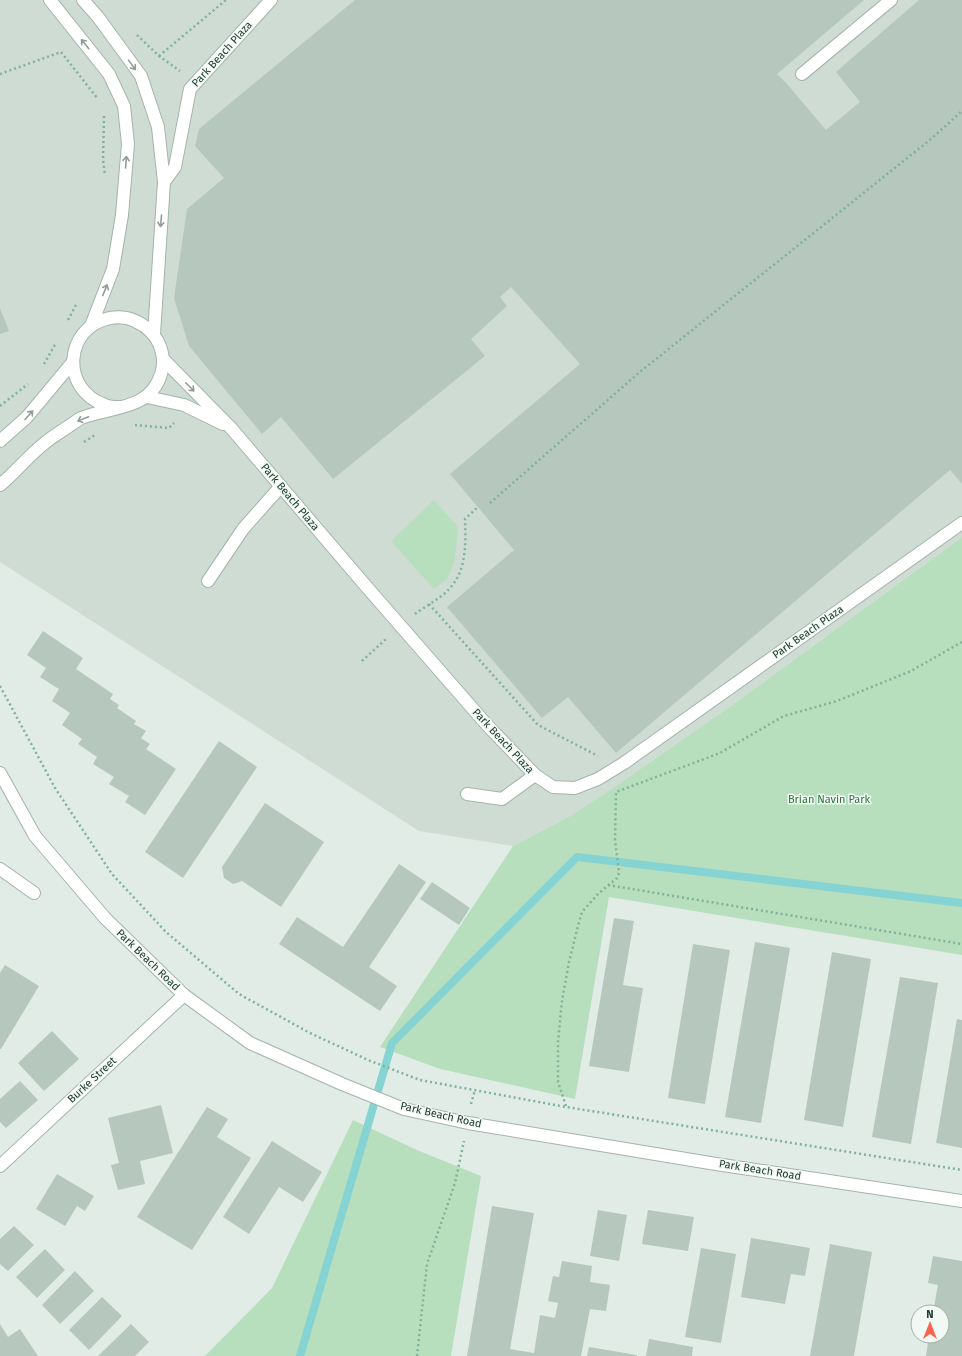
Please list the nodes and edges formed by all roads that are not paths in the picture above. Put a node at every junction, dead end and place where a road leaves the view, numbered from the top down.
1 (50, 0) edge
2 (84, 0) edge
3 (271, 0) edge
4 (891, 0) edge
5 (802, 74) dead end
6 (164, 182) junction
7 (90, 326) junction
8 (154, 334) junction
9 (163, 359) junction
10 (72, 363) junction
11 (147, 397) junction
12 (120, 407) junction
13 (231, 428) junction
14 (0, 441) edge
15 (0, 485) edge
16 (281, 486) junction
17 (962, 523) edge
18 (208, 581) dead end
19 (0, 773) edge
20 (535, 775) junction
21 (467, 794) dead end
22 (0, 869) edge
23 (34, 893) dead end
24 (184, 995) junction
25 (0, 1166) edge
26 (962, 1202) edge

7 -> 1 street
2 -> 6 street
3 - 6 street, Park Beach Plaza
4 - 5 street
6 -> 8 street
7 - 8 street
7 - 10 street
8 - 9 street
9 - 11 street
9 -> 13 street, Park Beach Plaza
10 - 12 street
14 -> 10 street
11 - 12 street
11 - 13 street
12 -> 15 street
13 - 16 street, Park Beach Plaza
16 - 18 street
16 - 20 street, Park Beach Plaza
17 - 20 street, Park Beach Plaza
19 - 24 street, Park Beach Road
20 - 21 street
22 - 23 street
24 - 25 street, Burke Street
24 - 26 street, Park Beach Road

